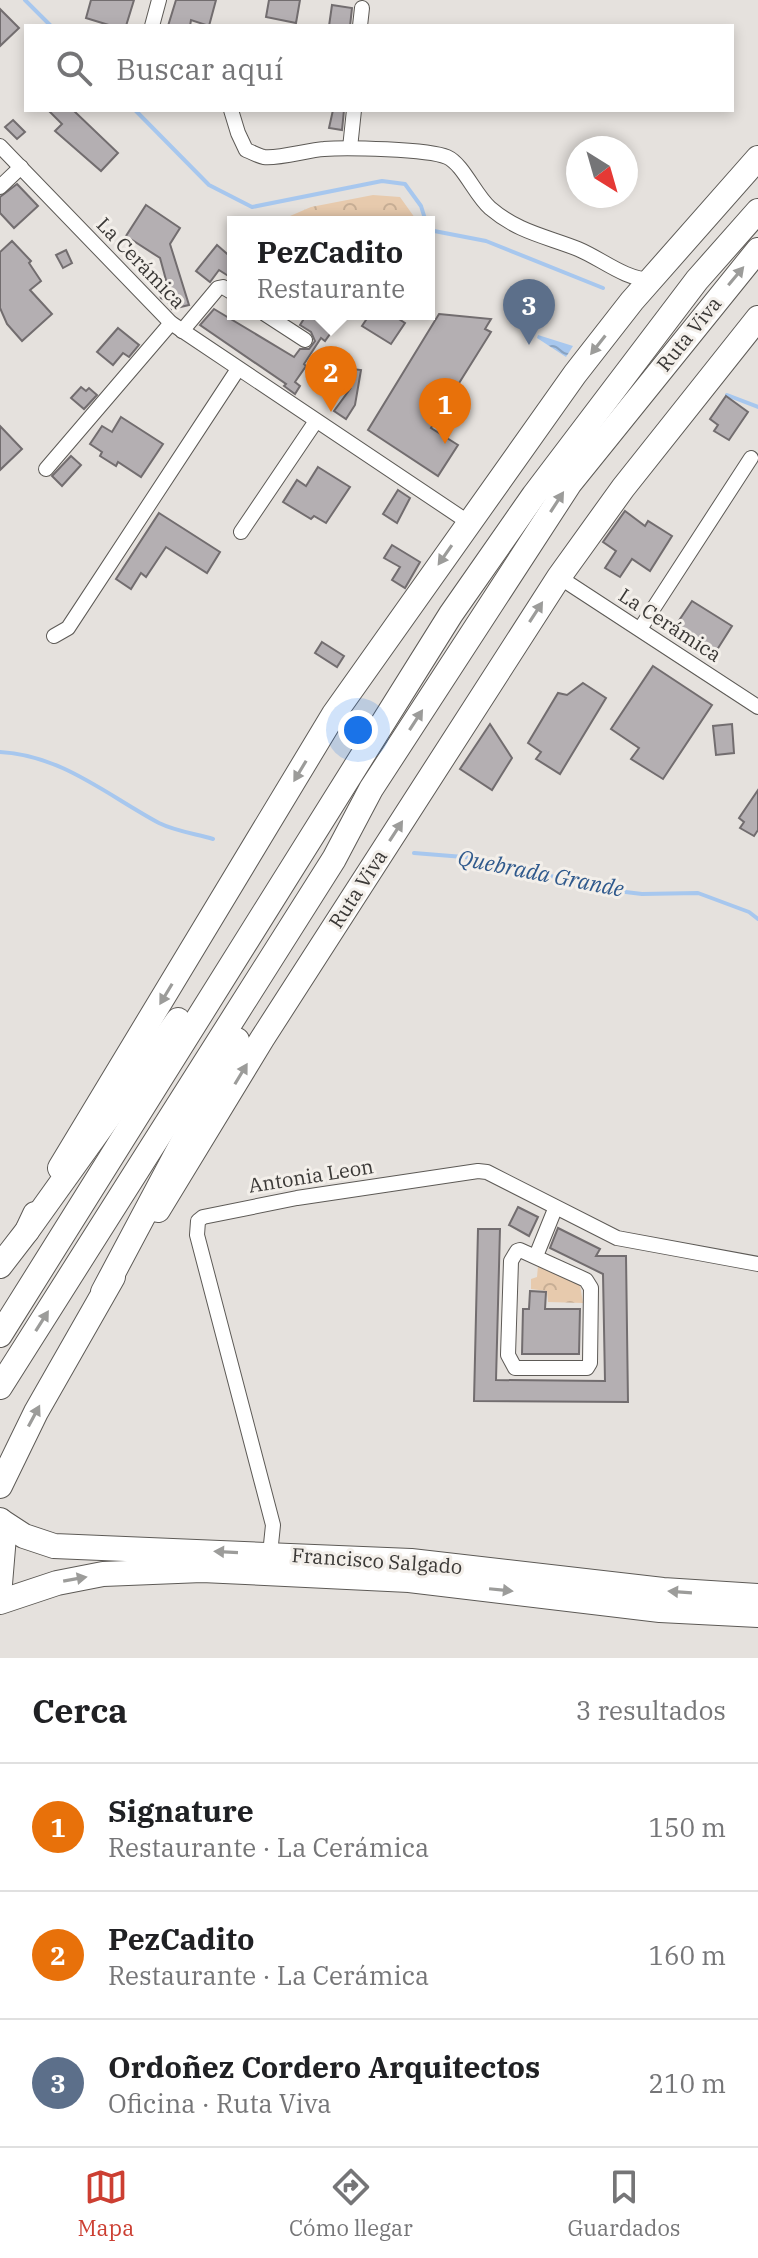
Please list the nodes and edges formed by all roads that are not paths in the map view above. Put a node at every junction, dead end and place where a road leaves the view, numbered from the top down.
1 (159, 0) edge
2 (362, 8) dead end
3 (153, 24) edge
4 (360, 24) edge
5 (232, 112) edge
6 (354, 112) edge
7 (0, 146) edge
8 (350, 148) junction
9 (758, 158) edge
10 (21, 167) junction
11 (0, 187) edge
12 (758, 211) edge
13 (758, 250) edge
14 (617, 269) junction
15 (651, 280) junction
16 (227, 289) edge
17 (632, 301) junction
18 (758, 318) edge
19 (287, 320) edge
20 (176, 327) junction
21 (305, 340) dead end
22 (238, 369) junction
23 (316, 421) junction
24 (751, 458) dead end
25 (46, 469) dead end
26 (468, 522) junction
27 (241, 532) dead end
28 (559, 577) junction
29 (640, 629) junction
30 (54, 636) dead end
31 (758, 707) edge
32 (301, 855) junction
33 (334, 859) junction
34 (555, 1209) junction
35 (27, 1231) junction
36 (536, 1256) junction
37 (758, 1264) edge
38 (0, 1266) edge
39 (103, 1292) junction
40 (0, 1335) edge
41 (0, 1387) edge
42 (0, 1486) edge
43 (0, 1520) edge
44 (270, 1554) junction
45 (0, 1584) edge
46 (758, 1596) edge
47 (0, 1602) edge
48 (758, 1615) edge

1 - 3 street
2 - 4 street
5 - 8 street
6 - 8 street
7 - 10 street, La Cerámica
8 - 14 street
9 - 15 main road
10 - 11 street
10 - 20 street, La Cerámica
12 - 32 main road, Ruta Viva
33 -> 13 main road, Ruta Viva
14 - 15 street
14 - 17 street
15 - 17 main road
16 - 20 street
17 -> 26 main road
18 - 28 main road, Ruta Viva
19 - 21 street
20 - 22 street, La Cerámica
20 - 25 street
22 - 23 street, La Cerámica
22 - 30 street
23 - 26 street, La Cerámica
23 - 27 street
24 - 29 street
26 -> 35 main road
28 - 29 street, La Cerámica
39 -> 28 main road, Ruta Viva
29 - 31 street, La Cerámica
32 - 35 main road
32 - 40 main road, Ruta Viva
33 - 39 main road
41 -> 33 main road, Ruta Viva
34 - 36 street
34 - 37 street, Antonia Leon
34 - 44 street, Antonia Leon
35 - 38 main road
36 - 36 street
42 -> 39 main road, Ruta Viva
44 -> 43 main road, Francisco Salgado
43 - 45 main road
46 -> 44 main road, Francisco Salgado
47 -> 48 main road, Francisco Salgado

